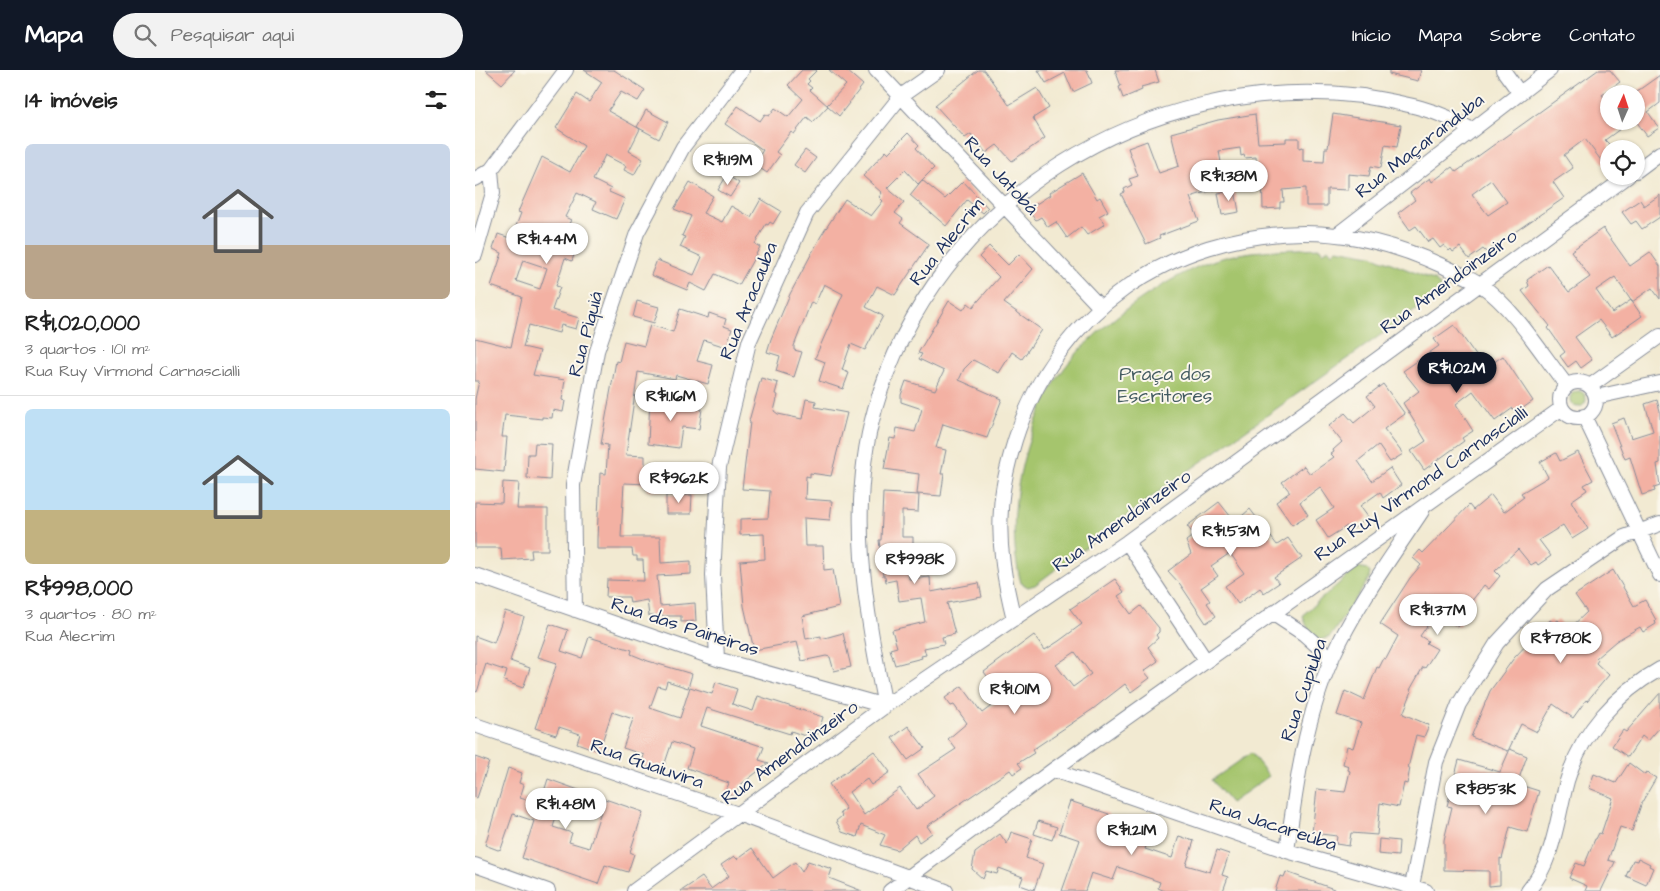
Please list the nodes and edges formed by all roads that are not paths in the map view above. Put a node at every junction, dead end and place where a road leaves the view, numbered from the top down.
1 (566, 70) edge
2 (742, 70) edge
3 (876, 70) edge
4 (938, 70) edge
5 (1503, 70) edge
6 (1550, 70) edge
7 (1519, 92) junction
8 (901, 96) junction
9 (1472, 130) junction
10 (1660, 154) edge
11 (1645, 164) edge
12 (491, 170) junction
13 (475, 179) edge
14 (1615, 185) edge
15 (1001, 204) junction
16 (1338, 234) junction
17 (475, 256) edge
18 (1479, 283) junction
19 (1100, 307) junction
20 (1660, 336) edge
21 (1660, 383) edge
22 (1567, 386) junction
23 (1593, 391) junction
24 (1562, 408) junction
25 (1584, 416) junction
26 (1426, 505) junction
27 (1660, 524) edge
28 (1639, 531) junction
29 (1127, 542) junction
30 (475, 575) edge
31 (1660, 575) edge
32 (575, 610) junction
33 (1272, 613) junction
34 (1014, 619) junction
35 (717, 659) junction
36 (1332, 659) junction
37 (1206, 661) junction
38 (1660, 669) edge
39 (885, 706) junction
40 (475, 726) edge
41 (1053, 770) junction
42 (738, 814) junction
43 (1287, 851) junction
44 (475, 866) edge
45 (907, 878) junction
46 (1412, 886) junction
47 (548, 891) edge
48 (634, 891) edge
49 (890, 891) edge
50 (946, 891) edge
51 (1426, 891) edge
52 (1528, 891) edge

1 - 12 street
2 - 32 street, Rua Piquiá
3 - 8 street, Rua Jatobá
4 - 8 street, Rua Aracauba
5 - 7 street
6 - 7 street, Rua Maçaranduba
7 - 9 street, Rua Maçaranduba
8 - 15 street, Rua Jatobá
8 - 35 street, Rua Aracauba
9 - 15 street, Rua Alecrim
9 - 16 street, Rua Maçaranduba
10 - 11 street
12 - 13 street
12 - 17 street
14 - 18 street, Rua Amendoinzeiro
15 - 19 street, Rua Jatobá
15 - 39 street, Rua Alecrim
16 - 18 street
16 - 19 street
18 - 22 street
18 - 29 street, Rua Amendoinzeiro
19 - 34 street
20 - 23 street
21 - 23 street
22 - 23 street
22 - 24 street
23 - 25 street
24 - 25 street
24 - 26 street, Rua Ruy Virmond Carnascialli
25 - 28 street
26 - 33 street, Rua Ruy Virmond Carnascialli
26 - 36 street, Rua Cupiuba
27 - 28 street
28 - 31 street
28 - 46 street
29 - 34 street, Rua Amendoinzeiro
29 - 37 street
30 - 32 street, Rua das Paineiras
32 - 35 street, Rua das Paineiras
33 - 36 street
33 - 37 street, Rua Ruy Virmond Carnascialli
34 - 39 street, Rua Amendoinzeiro
35 - 39 street, Rua das Paineiras
36 - 43 street, Rua Cupiuba
37 - 41 street, Rua Ruy Virmond Carnascialli
38 - 52 street
39 - 42 street, Rua Amendoinzeiro
40 - 42 street, Rua Guaiuvira
41 - 43 street, Rua Jacareúba
41 - 45 street, Rua Ruy Virmond Carnascialli
42 - 45 street, Rua Guaiuvira
42 - 48 street, Rua Amendoinzeiro
43 - 46 street, Rua Jacareúba
44 - 47 street
45 - 49 street, Rua Ruy Virmond Carnascialli
45 - 50 street, Rua Guaiuvira
46 - 51 street, Rua Jacareúba

